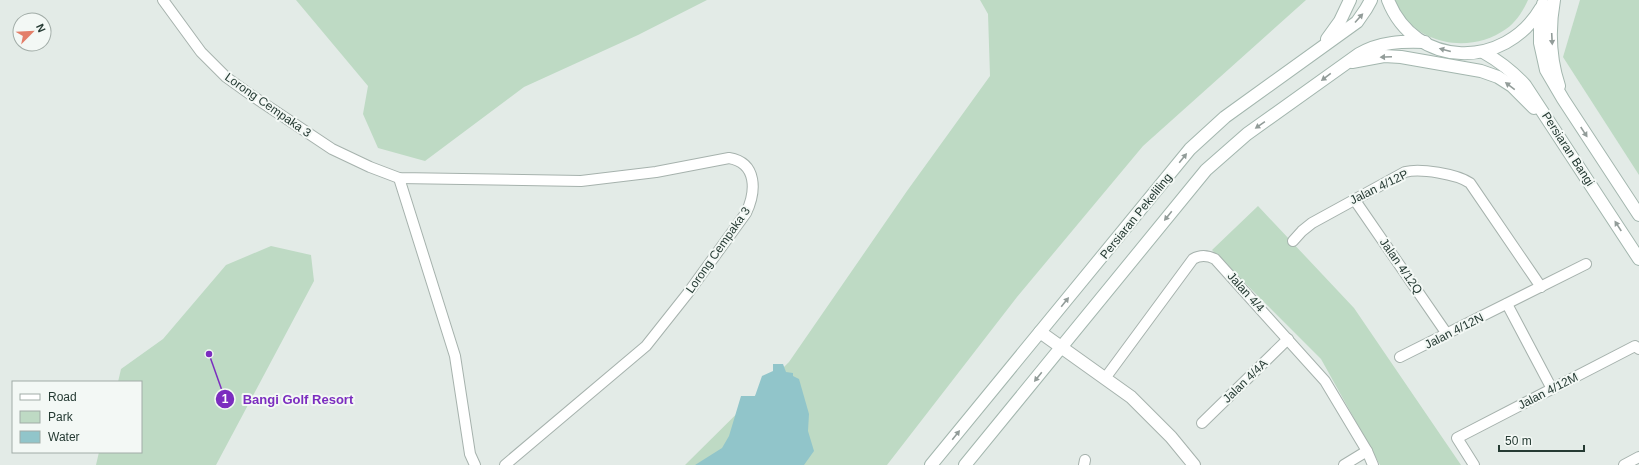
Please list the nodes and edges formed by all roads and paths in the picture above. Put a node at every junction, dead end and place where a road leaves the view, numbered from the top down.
1 (164, 0) edge
2 (1350, 0) edge
3 (1371, 0) edge
4 (1388, 0) edge
5 (1547, 1) edge
6 (1425, 42) junction
7 (1320, 48) junction
8 (1483, 52) junction
9 (1344, 64) junction
10 (1557, 134) junction
11 (399, 178) junction
12 (1354, 199) junction
13 (1639, 215) edge
14 (1293, 241) dead end
15 (1639, 259) edge
16 (1586, 264) dead end
17 (1541, 287) junction
18 (1507, 304) junction
19 (1040, 332) junction
20 (1447, 334) junction
21 (1288, 339) junction
22 (1062, 346) junction
23 (1639, 349) edge
24 (1400, 357) dead end
25 (1106, 377) junction
26 (1552, 389) junction
27 (1202, 422) dead end
28 (1367, 451) junction
29 (1639, 457) edge
30 (475, 465) edge
31 (504, 465) edge
32 (932, 465) edge
33 (965, 465) edge
34 (1194, 465) edge
35 (1344, 465) edge
36 (1373, 465) edge
37 (1474, 465) edge
38 (1624, 465) edge

1 - 11 street, Lorong Cempaka 3
2 - 7 main road
7 -> 3 main road, Persiaran Pekeliling
4 - 6 main road
5 - 8 main road
5 -> 13 main road, Persiaran Bangi
8 -> 6 main road
6 - 9 main road, Persiaran Pekeliling
19 -> 7 main road, Persiaran Pekeliling
8 - 10 main road, Persiaran Bangi
10 -> 9 main road
9 -> 22 main road, Persiaran Pekeliling
15 -> 10 main road, Persiaran Bangi
11 - 30 street
11 - 31 street, Lorong Cempaka 3
12 - 14 street, Jalan 4/12P
12 - 17 street, Jalan 4/12P
12 - 20 street, Jalan 4/12Q
16 - 17 street, Jalan 4/12N
17 - 18 street, Jalan 4/12N
18 - 20 street, Jalan 4/12N
18 - 26 street
19 - 22 main road
32 -> 19 main road, Persiaran Pekeliling
20 - 24 street, Jalan 4/12N
21 - 25 street, Jalan 4/4
21 - 27 street, Jalan 4/4A
21 - 28 street, Jalan 4/4
22 - 25 main road
22 -> 33 main road, Persiaran Pekeliling
23 - 26 street, Jalan 4/12M
25 - 34 main road
26 - 37 street, Jalan 4/12M
28 - 35 street
28 - 36 street, Jalan 4/4
29 - 38 street

